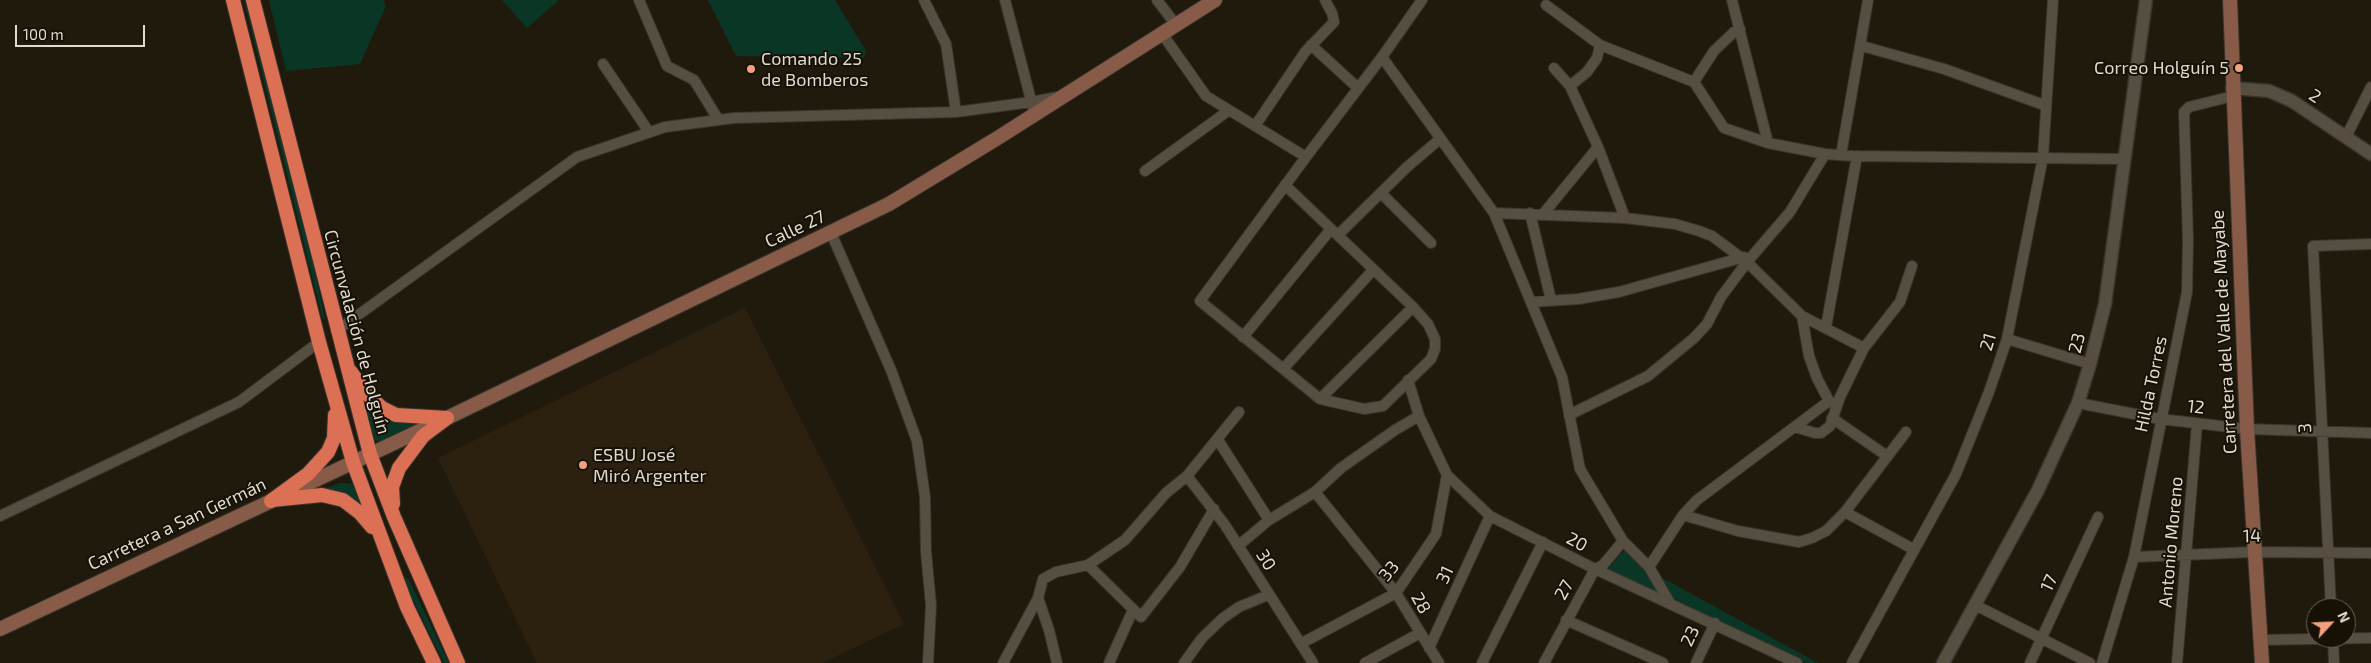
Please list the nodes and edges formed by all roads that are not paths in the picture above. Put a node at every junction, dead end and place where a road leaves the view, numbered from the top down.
1 (233, 0) edge
2 (253, 0) edge
3 (639, 0) edge
4 (924, 0) edge
5 (1005, 0) edge
6 (1157, 0) edge
7 (1215, 0) edge
8 (1325, 0) edge
9 (1422, 0) edge
10 (1732, 0) edge
11 (1868, 0) edge
12 (2053, 0) edge
13 (2146, 0) edge
14 (2230, 0) edge
15 (1546, 5) dead end
16 (1176, 26) junction
17 (1740, 30) junction
18 (1163, 35) junction
19 (1311, 45) junction
20 (1600, 45) junction
21 (1862, 46) junction
22 (1382, 57) junction
23 (603, 64) dead end
24 (1554, 68) dead end
25 (1694, 82) junction
26 (1570, 86) junction
27 (2371, 87) edge
28 (1358, 88) junction
29 (2233, 92) junction
30 (2044, 106) junction
31 (2189, 107) joint
32 (1034, 108) junction
33 (1228, 111) junction
34 (956, 112) junction
35 (718, 119) junction
36 (1255, 126) junction
37 (649, 132) junction
38 (2346, 137) junction
39 (1440, 139) junction
40 (1768, 142) junction
41 (1598, 147) junction
42 (1824, 154) junction
43 (2371, 154) edge
44 (1841, 155) junction
45 (1857, 156) junction
46 (1306, 157) junction
47 (2043, 157) junction
48 (2125, 160) junction
49 (1145, 171) dead end
50 (1285, 185) junction
51 (1381, 193) junction
52 (1494, 212) junction
53 (1530, 213) junction
54 (1544, 213) junction
55 (1625, 218) junction
56 (1334, 232) junction
57 (831, 234) junction
58 (1431, 244) dead end
59 (2371, 244) edge
60 (1746, 259) junction
61 (1912, 266) dead end
62 (1373, 270) junction
63 (1551, 300) junction
64 (1530, 302) junction
65 (1413, 308) junction
66 (1802, 316) junction
67 (1826, 327) junction
68 (336, 330) junction
69 (1243, 337) junction
70 (2007, 339) junction
71 (319, 342) junction
72 (1864, 348) junction
73 (345, 363) junction
74 (2090, 364) junction
75 (1283, 368) junction
76 (1408, 380) junction
77 (335, 397) junction
78 (1320, 399) junction
79 (1833, 404) junction
80 (2078, 404) junction
81 (1239, 412) dead end
82 (1569, 415) junction
83 (1419, 416) junction
84 (447, 418) junction
85 (1832, 418) junction
86 (2160, 419) junction
87 (2197, 424) junction
88 (1795, 427) junction
89 (2247, 429) junction
90 (2322, 431) junction
91 (1906, 432) dead end
92 (2371, 433) edge
93 (1218, 440) junction
94 (370, 454) junction
95 (1887, 456) junction
96 (353, 462) junction
97 (1447, 475) junction
98 (1187, 476) junction
99 (1315, 492) junction
100 (271, 500) junction
101 (1214, 509) junction
102 (1845, 512) junction
103 (1683, 515) junction
104 (0, 516) edge
105 (1490, 516) junction
106 (2098, 517) dead end
107 (394, 518) junction
108 (1269, 520) junction
109 (378, 533) junction
110 (1623, 541) junction
111 (1543, 542) junction
112 (1238, 546) junction
113 (1913, 548) junction
114 (2253, 552) junction
115 (2327, 552) junction
116 (2371, 553) edge
117 (2186, 555) junction
118 (2134, 557) junction
119 (1088, 566) junction
120 (1649, 567) junction
121 (1595, 569) junction
122 (1396, 593) junction
123 (1268, 595) junction
124 (1038, 598) junction
125 (2330, 598) edge
126 (1670, 603) junction
127 (1975, 605) junction
128 (1133, 610) junction
129 (1566, 620) junction
130 (1715, 623) junction
131 (0, 629) edge
132 (1420, 633) junction
133 (2356, 638) edge
134 (2371, 638) edge
135 (2042, 639) junction
136 (2306, 639) edge
137 (2259, 640) junction
138 (1302, 643) junction
139 (1429, 648) junction
140 (2333, 648) edge
141 (1370, 662) edge
142 (434, 663) edge
143 (458, 663) edge
144 (928, 663) edge
145 (1003, 663) edge
146 (1057, 663) edge
147 (1110, 663) edge
148 (1184, 663) edge
149 (1313, 663) edge
150 (1439, 663) edge
151 (1482, 663) edge
152 (1545, 663) edge
153 (1662, 663) edge
154 (1696, 663) edge
155 (1798, 663) edge
156 (1852, 663) edge
157 (1943, 663) edge
158 (2030, 663) edge
159 (2090, 663) edge
160 (2102, 663) edge
161 (2177, 663) edge
162 (2262, 663) edge
163 (2334, 663) edge

1 - 71 highway
2 - 68 highway, Circunvalación de Holguín
3 - 35 street
4 - 34 street
5 - 32 street
6 - 16 street
7 - 16 main road, Calle 27
8 - 19 street
9 - 22 street
10 - 17 street
11 - 21 street
12 - 30 street, 21
13 - 48 street, 23
14 - 29 main road, Carretera del Valle de Mayabe
15 - 20 street
16 - 18 main road, Calle 27
17 - 25 street
17 - 40 street
18 - 32 main road, Calle 27
18 - 33 street
19 - 28 street
19 - 36 street
20 - 25 street
20 - 26 street
21 - 30 street
21 - 44 street
22 - 28 street
22 - 39 street
23 - 37 street
24 - 26 street
25 - 40 street
26 - 41 street
27 - 38 street
28 - 46 street
29 - 31 street, 2
29 - 38 street, 2
29 - 89 main road, Carretera del Valle de Mayabe
30 - 47 street, 21
31 - 86 street, Hilda Torres
32 - 34 street
32 - 57 main road, Calle 27
33 - 36 street
33 - 49 street
34 - 35 street
35 - 37 street
36 - 46 street
37 - 68 street
38 - 43 street, 2
39 - 51 street
39 - 52 street
40 - 42 street
41 - 54 street
41 - 55 street
42 - 44 street
42 - 60 street
44 - 45 street
45 - 47 street
45 - 67 street
46 - 50 street
47 - 48 street
47 - 70 street, 21
48 - 74 street, 23
50 - 56 street
50 - 69 street
51 - 56 street
51 - 58 street
52 - 53 street
52 - 64 street
53 - 54 street
53 - 63 street
54 - 55 street
55 - 60 street
56 - 62 street
56 - 69 street
57 - 84 main road, Calle 27
57 - 144 street
59 - 90 street, 3
60 - 63 street
60 - 66 street
60 - 82 street
61 - 72 street
62 - 65 street
62 - 75 street
63 - 64 street
64 - 82 street
65 - 76 street
65 - 78 street
66 - 67 street
66 - 79 street
67 - 72 street
68 - 73 highway, Circunvalación de Holguín
69 - 75 street
70 - 74 street
70 - 113 street, 21
71 - 77 highway
71 - 104 street
72 - 79 street
73 - 84 highway
73 - 94 highway, Circunvalación de Holguín
74 - 80 street, 23
75 - 78 street
76 - 78 street
76 - 83 street, 20
77 - 96 highway
77 - 100 highway
79 - 85 street
79 - 88 street
80 - 86 street, 12
80 - 127 street, 23
81 - 93 street
82 - 110 street
83 - 97 street, 20
83 - 99 street
84 - 94 main road, Calle 27
84 - 107 highway
85 - 88 street
85 - 95 street
86 - 87 street, 12
86 - 118 street, Hilda Torres
87 - 89 street, 12
87 - 117 street, Antonio Moreno
88 - 103 street
89 - 90 street, 12
89 - 114 main road, Carretera del Valle de Mayabe
90 - 92 street, 12
90 - 115 street, 3
91 - 95 street
93 - 98 street
93 - 108 street
94 - 96 main road, Carretera a San Germán
94 - 107 highway, Circunvalación de Holguín
95 - 102 street
96 - 100 main road, Carretera a San Germán
96 - 109 highway
97 - 105 street, 20
97 - 122 street, 33
98 - 101 street, 30
98 - 119 street
99 - 108 street
99 - 122 street, 28
100 - 109 highway
100 - 131 main road, Carretera a San Germán
101 - 112 street, 30
101 - 128 street
102 - 103 street
102 - 113 street
103 - 120 street
105 - 111 street, 20
105 - 139 street, 31
106 - 135 street, 17
107 - 143 highway, Circunvalación de Holguín
108 - 112 street
109 - 142 highway
110 - 120 street
110 - 121 street, 27
111 - 121 street, 20
111 - 151 street
112 - 123 street, 30
113 - 156 street, 21
114 - 115 street, 14
114 - 117 street, 14
114 - 137 main road, Carretera del Valle de Mayabe
115 - 116 street, 14
115 - 125 street, 3
117 - 118 street, 14
117 - 161 street, Antonio Moreno
118 - 160 street, Hilda Torres
119 - 124 street
119 - 128 street
120 - 126 street
121 - 126 street, 20
121 - 129 street, 27
122 - 132 street, 28
122 - 138 street, 33
123 - 138 street, 30
123 - 148 street
124 - 145 street
124 - 146 street
126 - 130 street, 20
127 - 135 street
127 - 157 street, 23
128 - 147 street
129 - 152 street, 27
129 - 153 street
130 - 154 street, 23
130 - 155 street, 20
132 - 139 street, 28
132 - 141 street
133 - 134 street
135 - 158 street, 17
135 - 159 street
136 - 137 street
137 - 162 main road, Carretera del Valle de Mayabe
138 - 149 street, 30
139 - 150 street, 28
140 - 163 street

